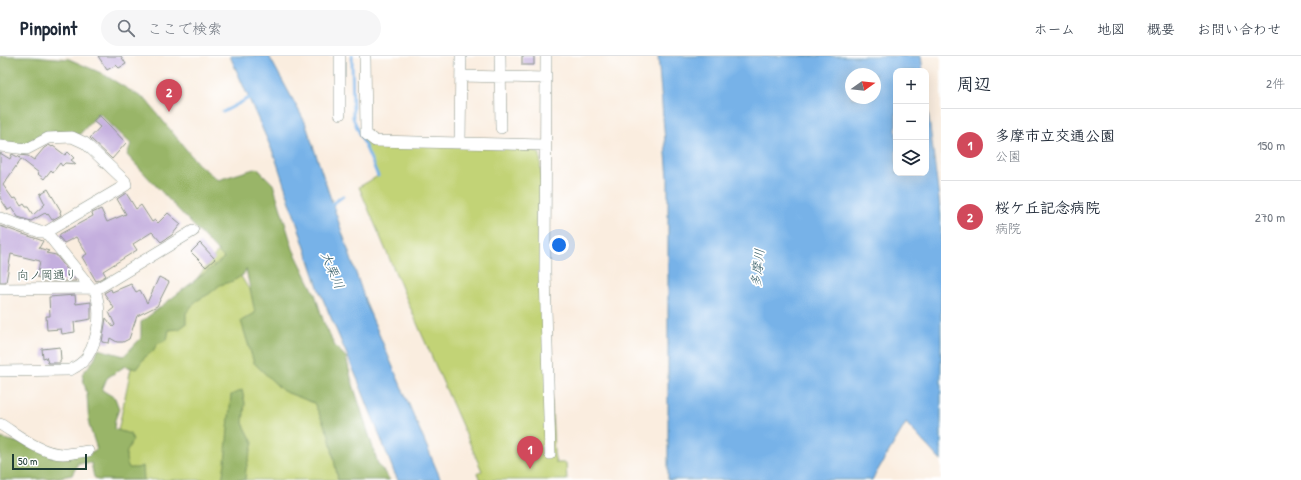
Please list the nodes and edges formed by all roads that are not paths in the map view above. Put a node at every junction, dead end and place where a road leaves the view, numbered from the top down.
1 (340, 56) edge
2 (364, 56) edge
3 (461, 56) edge
4 (500, 56) edge
5 (546, 56) edge
6 (461, 76) junction
7 (500, 77) junction
8 (546, 78) junction
9 (340, 114) dead end
10 (501, 128) dead end
11 (460, 143) junction
12 (545, 145) junction
13 (0, 146) edge
14 (0, 218) edge
15 (193, 231) dead end
16 (46, 232) junction
17 (0, 289) edge
18 (93, 289) junction
19 (0, 371) edge
20 (0, 424) edge
21 (88, 451) dead end
22 (550, 454) dead end

1 - 9 street
2 - 11 street
3 - 6 street
4 - 7 street
5 - 8 street
6 - 7 street
6 - 11 street
7 - 8 street
7 - 10 street
8 - 12 street
11 - 12 street
12 - 22 street
13 - 16 street
14 - 16 street
15 - 18 street
16 - 18 street
17 - 18 street, 向ノ岡通り
18 - 19 street
20 - 21 street

